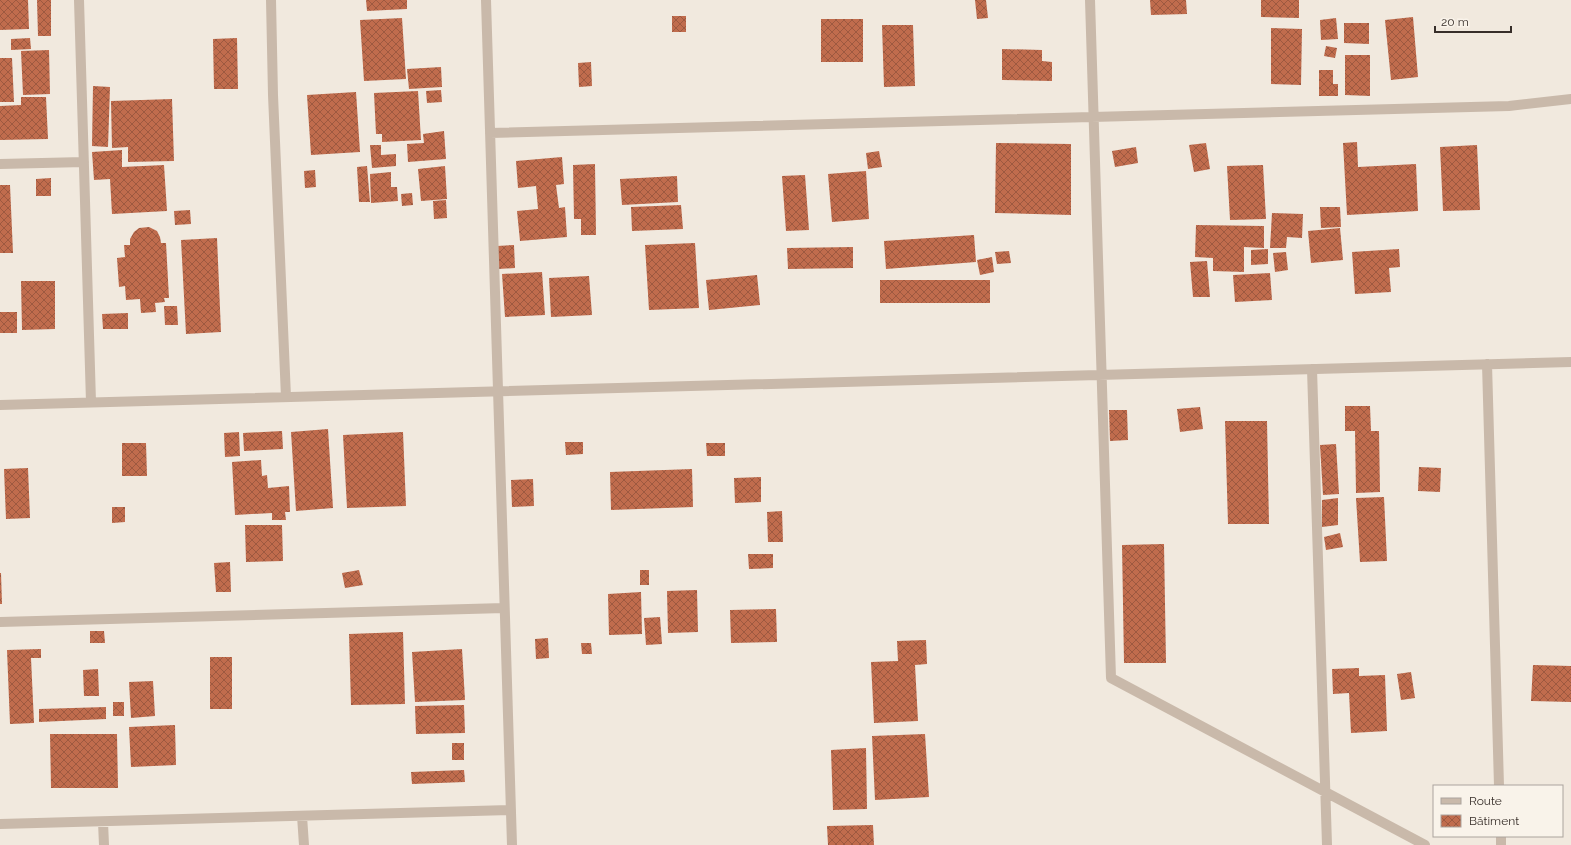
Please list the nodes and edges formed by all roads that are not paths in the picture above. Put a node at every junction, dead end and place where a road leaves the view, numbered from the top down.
1 (79, 0) edge
2 (271, 0) edge
3 (486, 0) edge
4 (1090, 0) edge
5 (1571, 99) edge
6 (1094, 117) junction
7 (490, 133) junction
8 (84, 162) junction
9 (0, 164) edge
10 (1571, 362) edge
11 (1486, 364) junction
12 (1312, 369) junction
13 (1101, 375) junction
14 (498, 391) junction
15 (286, 397) junction
16 (91, 402) junction
17 (0, 405) edge
18 (504, 608) junction
19 (0, 622) edge
20 (1499, 785) edge
21 (1325, 791) junction
22 (511, 810) junction
23 (302, 816) junction
24 (103, 822) junction
25 (0, 824) edge
26 (104, 845) edge
27 (304, 845) edge
28 (512, 845) edge
29 (1327, 845) edge
30 (1425, 845) edge

1 - 8 street
2 - 15 street
3 - 7 street
4 - 6 street
5 - 6 street
6 - 7 street
6 - 13 street
7 - 14 street
8 - 9 street
8 - 16 street
10 - 11 street
11 - 12 street
11 - 20 street
12 - 13 street
12 - 21 street
13 - 14 street
13 - 21 street
14 - 15 street
14 - 18 street
15 - 16 street
16 - 17 street
18 - 19 street
18 - 22 street
21 - 29 street
21 - 30 street
22 - 23 street
22 - 28 street
23 - 24 street
23 - 27 street
24 - 25 street
24 - 26 street

